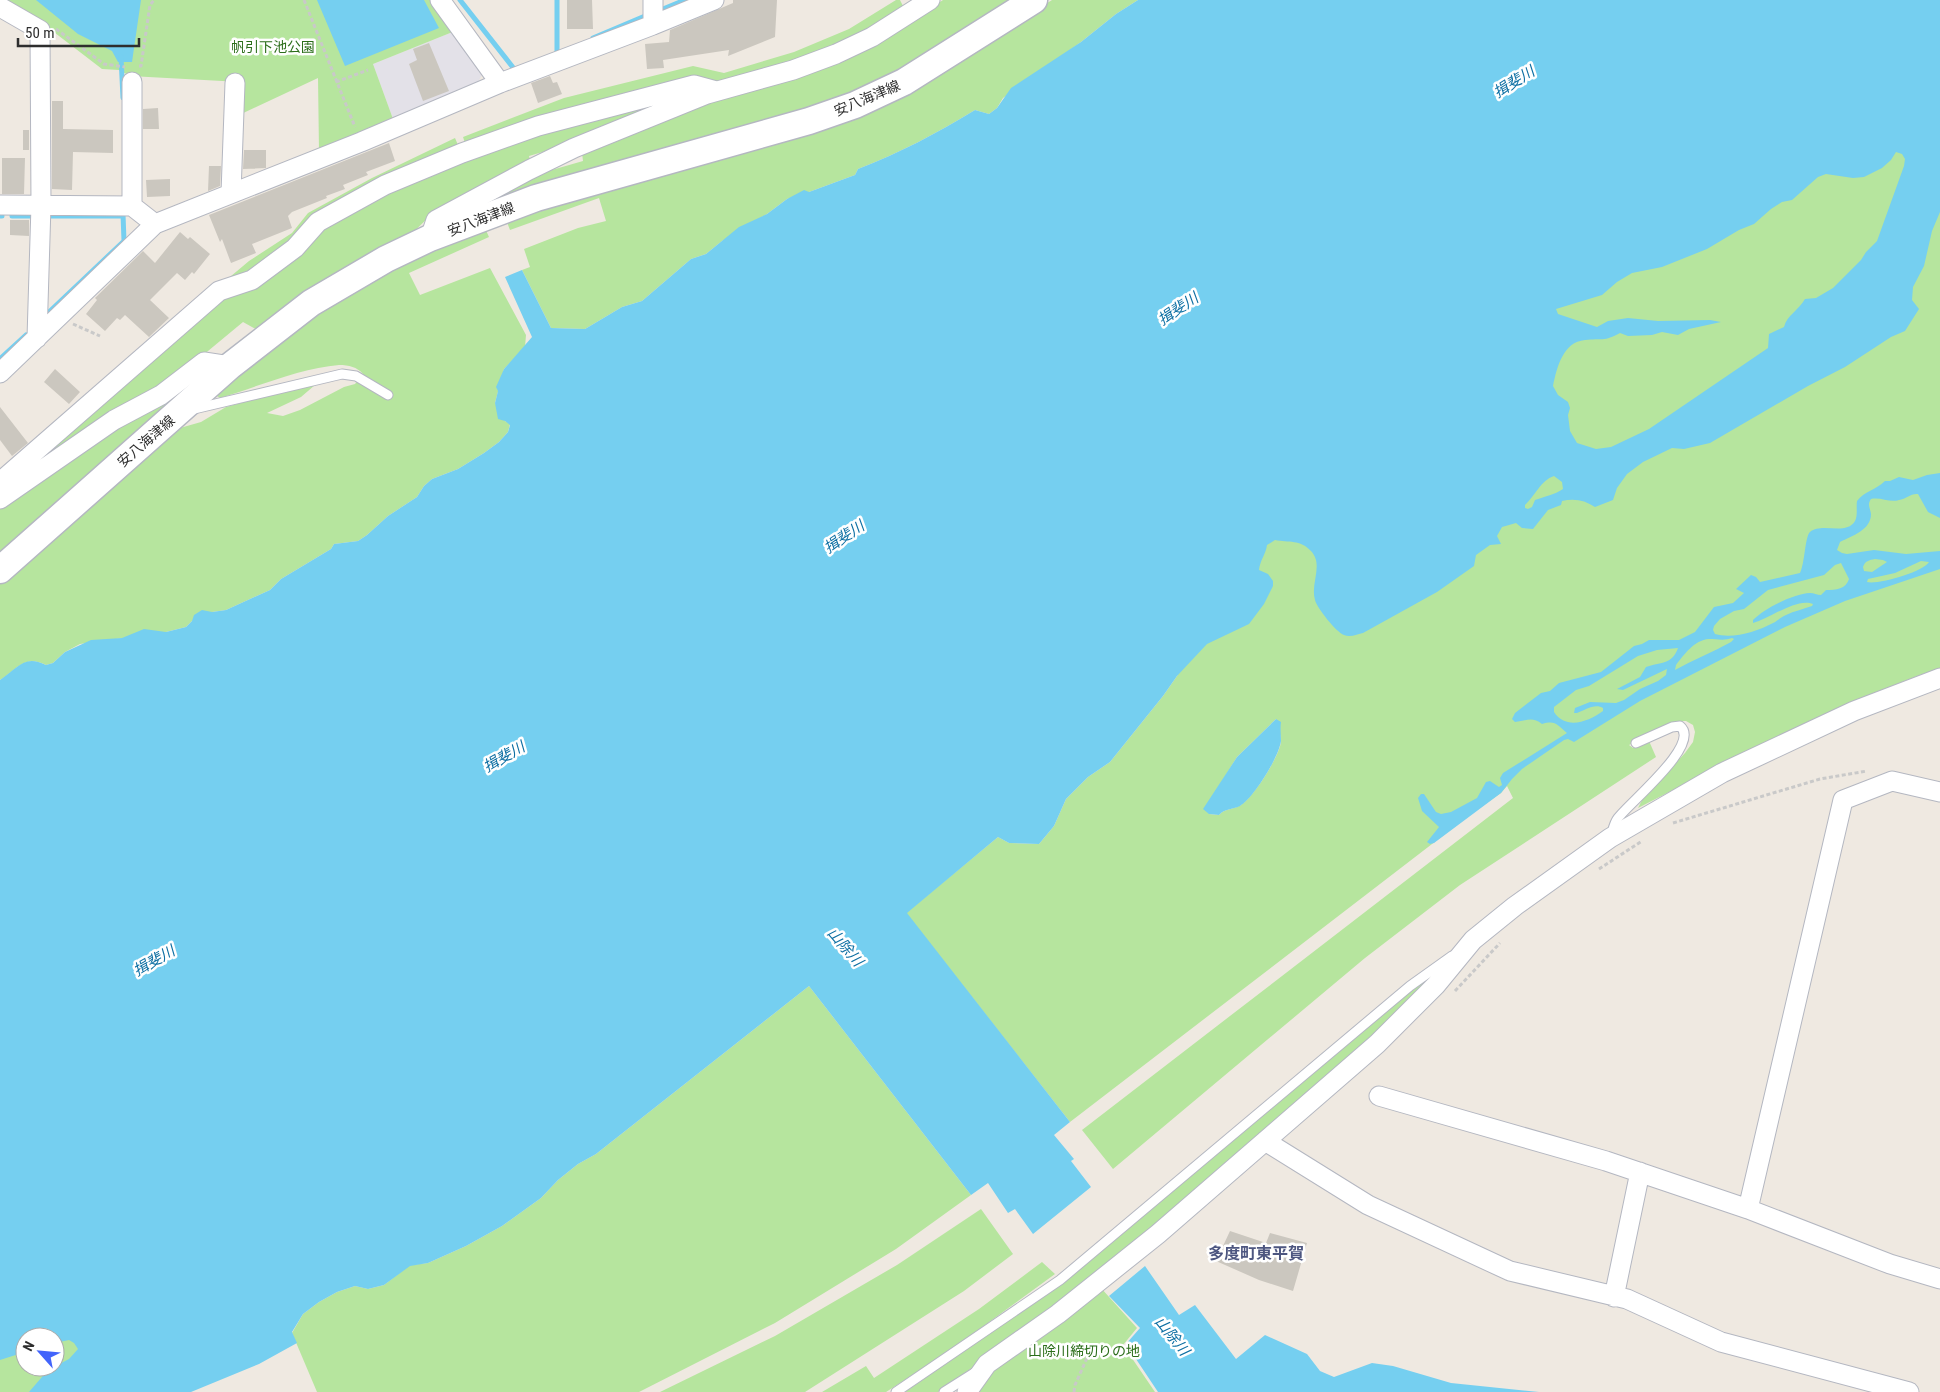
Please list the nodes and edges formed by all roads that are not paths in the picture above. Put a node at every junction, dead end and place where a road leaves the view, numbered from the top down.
1 (440, 0) edge
2 (653, 0) edge
3 (714, 0) edge
4 (930, 0) edge
5 (1034, 0) edge
6 (0, 7) edge
7 (653, 25) junction
8 (135, 74) road end
9 (234, 83) dead end
10 (500, 83) junction
11 (716, 91) junction
12 (231, 193) junction
13 (0, 204) edge
14 (41, 205) junction
15 (132, 206) junction
16 (155, 224) junction
17 (430, 238) junction
18 (37, 338) junction
19 (230, 366) junction
20 (0, 373) edge
21 (388, 395) dead end
22 (179, 412) junction
23 (0, 482) edge
24 (0, 499) edge
25 (0, 570) edge
26 (1940, 678) edge
27 (1636, 743) dead end
28 (1940, 792) edge
29 (1610, 838) junction
30 (1472, 940) junction
31 (1379, 1096) dead end
32 (1265, 1141) junction
33 (1640, 1172) junction
34 (1748, 1209) junction
35 (1940, 1278) edge
36 (1614, 1297) junction
37 (987, 1364) junction
38 (896, 1392) edge
39 (944, 1392) edge
40 (967, 1392) edge
41 (1909, 1392) edge

1 - 10 street
2 - 7 street
3 - 7 street
4 - 11 street
5 - 17 main road, 安八海津線
6 - 14 street
7 - 10 street
8 - 15 street
9 - 12 street
10 - 12 street
11 - 17 street
11 - 23 street
12 - 16 street
13 - 14 street
14 - 15 street
14 - 18 street
15 - 16 street
16 - 18 street
17 - 19 main road, 安八海津線
18 - 20 street
19 - 22 main road, 安八海津線
19 - 24 street
21 - 22 lane
22 - 25 main road, 安八海津線
26 - 29 street
27 - 29 lane
28 - 34 street
29 - 30 street
30 - 32 street
30 - 38 lane
31 - 33 street
32 - 36 street
32 - 37 street
33 - 34 street
33 - 36 street
34 - 35 street
36 - 41 street
37 - 39 lane
37 - 40 street

